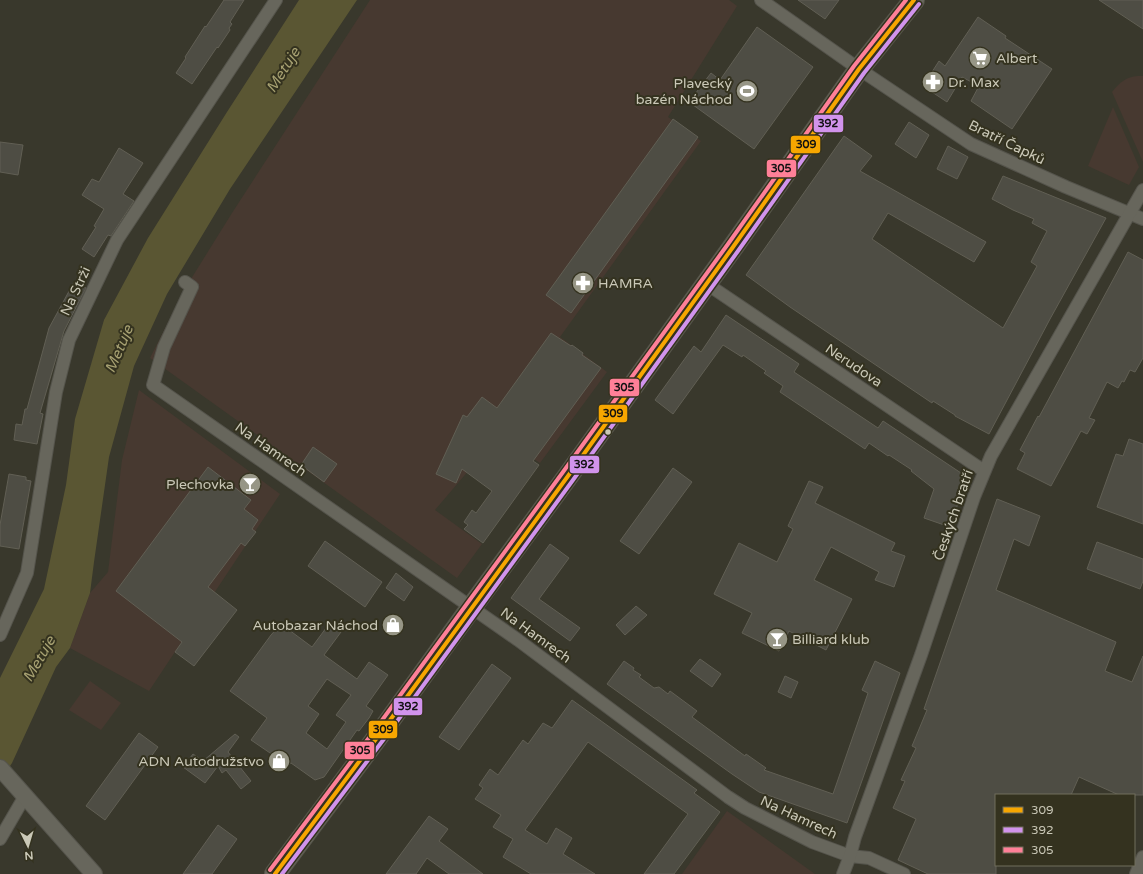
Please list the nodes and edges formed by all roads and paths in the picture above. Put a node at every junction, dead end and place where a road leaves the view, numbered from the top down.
1 (276, 0) edge
2 (760, 0) edge
3 (914, 0) edge
4 (859, 69) junction
5 (1143, 190) edge
6 (1130, 214) junction
7 (1143, 219) edge
8 (185, 282) dead end
9 (707, 284) junction
10 (984, 471) junction
11 (471, 608) junction
12 (0, 635) edge
13 (0, 768) edge
14 (25, 796) junction
15 (0, 839) edge
16 (850, 856) junction
17 (1143, 857) edge
18 (94, 874) edge
19 (275, 874) edge
20 (844, 874) edge
21 (904, 874) edge
22 (1136, 874) edge

1 - 12 street, Na Strži
2 - 4 street, Bratří Čapků
3 - 4 main road
4 - 6 street, Bratří Čapků
4 - 9 main road
5 - 6 street, Českých bratří
6 - 7 street, Bratří Čapků
6 - 10 street, Českých bratří
8 - 11 street, Na Hamrech
9 - 10 street, Nerudova
9 - 11 main road
10 - 16 street, Českých bratří
11 - 16 street, Na Hamrech
11 - 19 main road
13 - 14 street
14 - 15 street
14 - 18 street
16 - 20 street, Českých bratří
16 - 21 street, Na Hamrech
17 - 22 street

